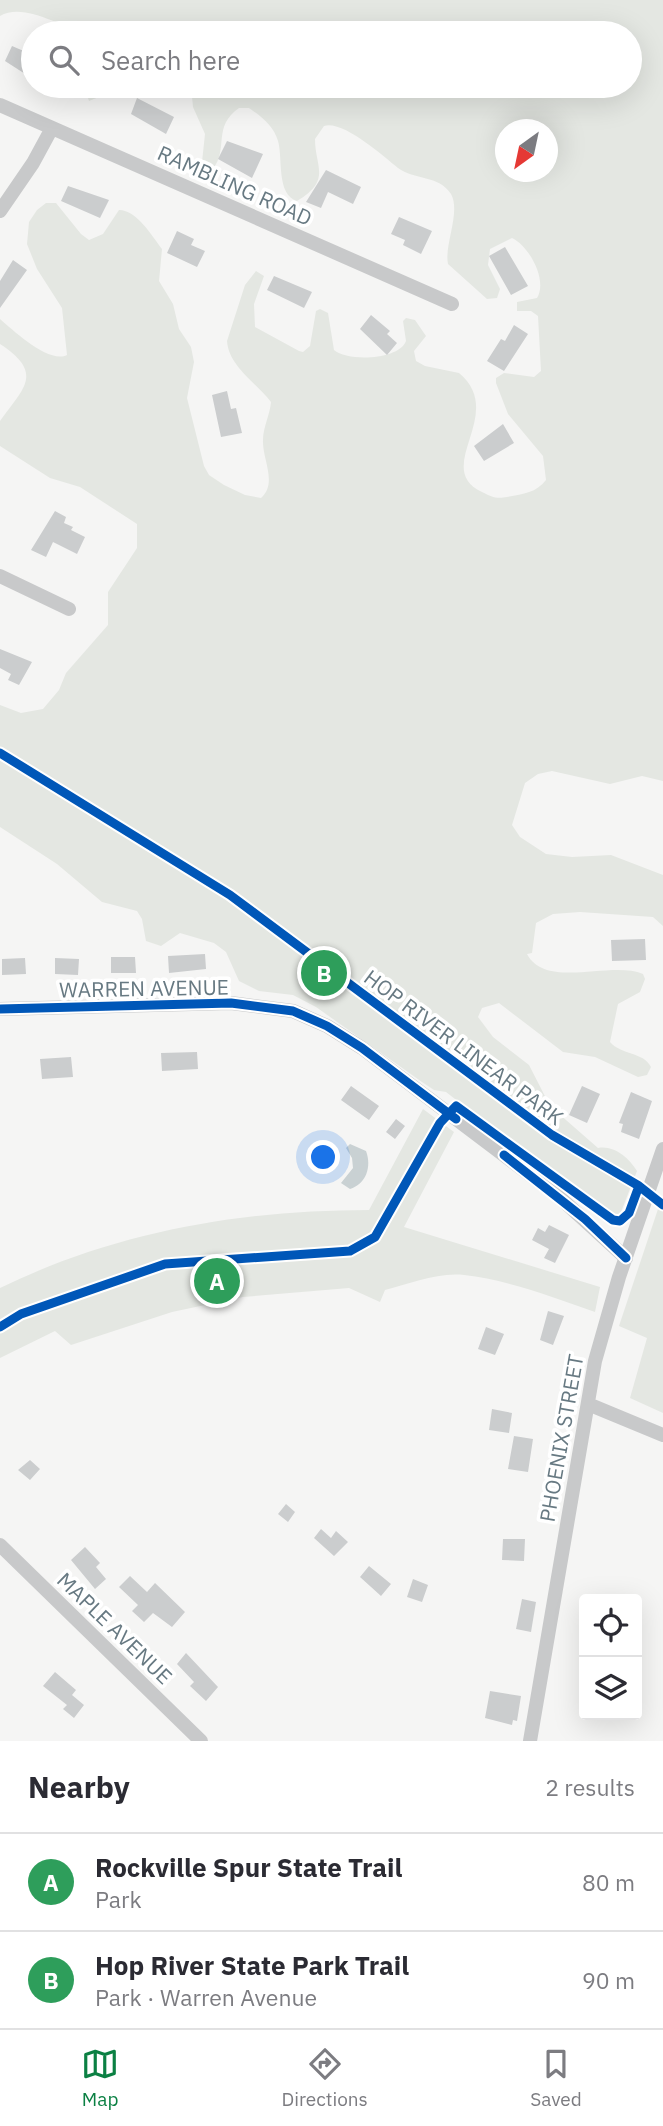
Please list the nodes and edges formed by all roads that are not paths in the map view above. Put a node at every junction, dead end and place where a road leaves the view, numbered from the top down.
1 (0, 105) edge
2 (52, 128) junction
3 (0, 211) edge
4 (453, 304) dead end
5 (0, 576) edge
6 (69, 609) dead end
7 (0, 1009) edge
8 (663, 1149) edge
9 (659, 1179) edge
10 (626, 1258) junction
11 (588, 1404) junction
12 (663, 1435) edge
13 (0, 1545) edge
14 (201, 1741) edge
15 (530, 1741) edge

1 - 2 street, RAMBLING ROAD
2 - 3 street
2 - 4 street, RAMBLING ROAD
5 - 6 street
7 - 10 street, WARREN AVENUE
8 - 9 street, PHOENIX STREET
9 - 10 street, PHOENIX STREET
10 - 11 street, PHOENIX STREET
11 - 12 street
11 - 15 street, PHOENIX STREET
13 - 14 street, MAPLE AVENUE

